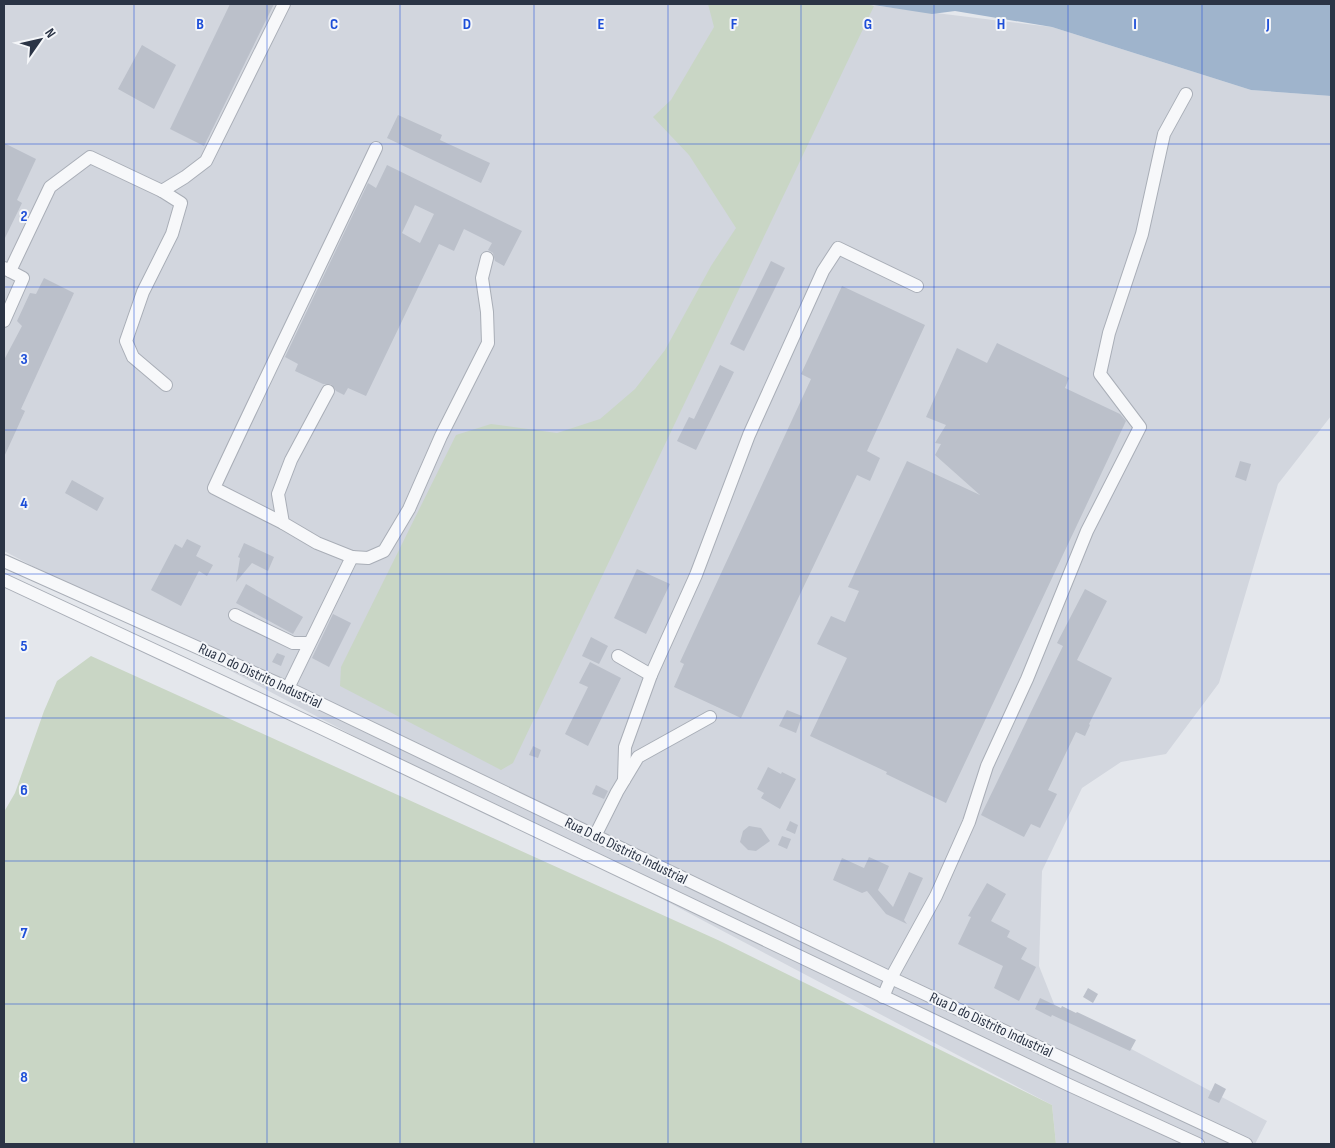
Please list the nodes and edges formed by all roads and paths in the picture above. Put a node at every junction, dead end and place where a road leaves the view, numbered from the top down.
1 (284, 4) edge
2 (1186, 94) dead end
3 (376, 148) dead end
4 (162, 191) junction
5 (487, 258) dead end
6 (7, 270) edge
7 (917, 286) dead end
8 (4, 321) edge
9 (166, 385) dead end
10 (328, 391) dead end
11 (283, 522) junction
12 (352, 557) junction
13 (4, 561) edge
14 (4, 580) edge
15 (235, 615) dead end
16 (309, 643) junction
17 (618, 656) dead end
18 (652, 675) junction
19 (288, 688) junction
20 (710, 717) dead end
21 (624, 780) junction
22 (595, 836) junction
23 (891, 978) junction
24 (883, 997) junction
25 (1175, 1140) edge
26 (1198, 1144) edge
27 (1246, 1144) edge

1 - 4 street
2 - 23 street
3 - 11 street
4 - 6 street
4 - 9 street
5 - 12 street
6 - 8 street
7 - 18 street
10 - 11 street
11 - 12 street
12 - 16 street
13 - 19 street, Rua D do Distrito Industrial
14 - 24 street, Rua D do Distrito Industrial
15 - 16 street
16 - 19 street
17 - 18 street
18 - 21 street
19 - 22 street, Rua D do Distrito Industrial
20 - 21 street
21 - 22 street
22 - 23 street, Rua D do Distrito Industrial
23 - 24 street
23 - 27 street, Rua D do Distrito Industrial
24 - 25 street, Rua D do Distrito Industrial
25 - 26 street, Rua D do Distrito Industrial

